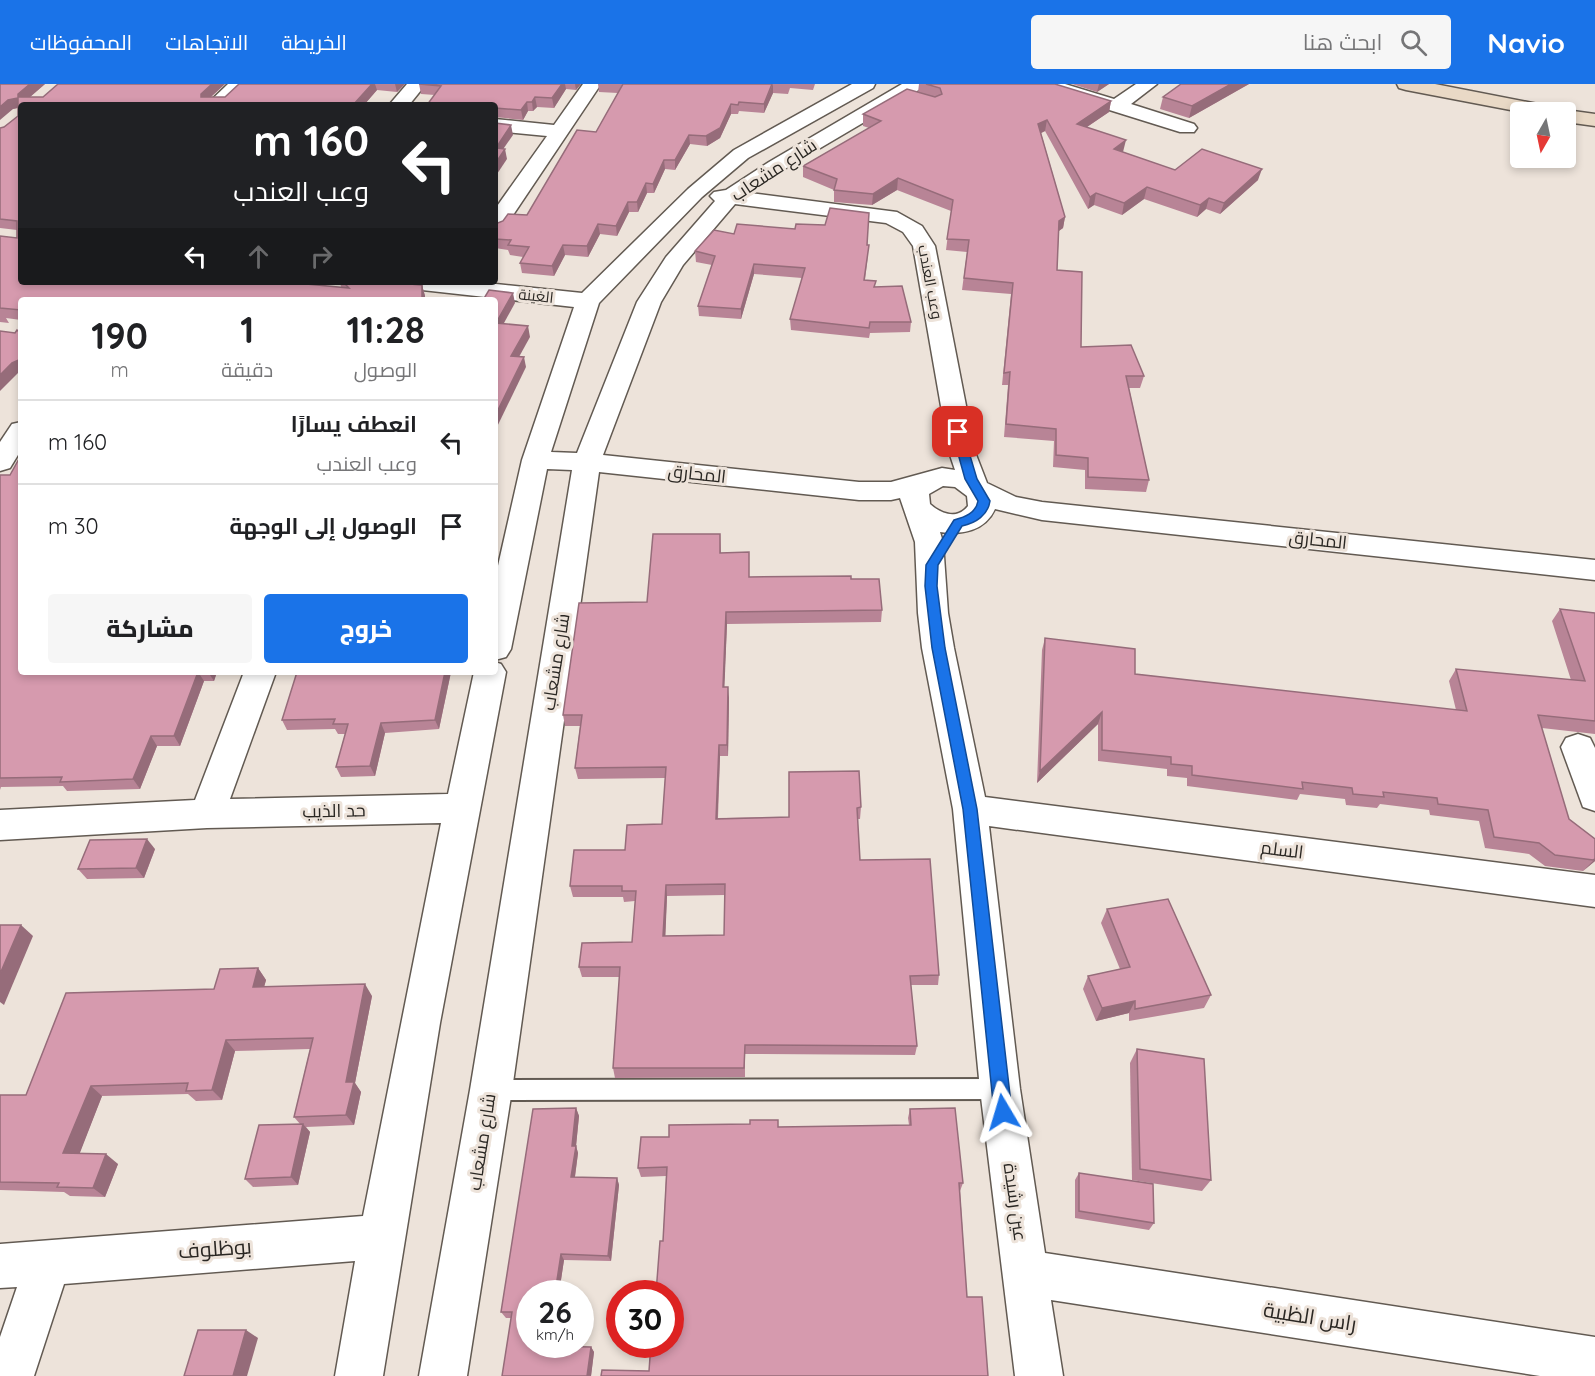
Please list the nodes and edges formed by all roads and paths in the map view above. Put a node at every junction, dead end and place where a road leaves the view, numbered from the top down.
1 (239, 84) edge
2 (417, 84) edge
3 (592, 84) edge
4 (866, 84) edge
5 (1046, 84) edge
6 (1148, 84) edge
7 (1406, 84) edge
8 (909, 91) edge
9 (219, 102) edge
10 (402, 102) edge
11 (1510, 105) edge
12 (1116, 106) junction
13 (1576, 117) edge
14 (1595, 120) edge
15 (498, 125) edge
16 (1187, 128) dead end
17 (559, 131) junction
18 (695, 193) junction
19 (730, 197) junction
20 (498, 221) edge
21 (461, 285) edge
22 (588, 302) junction
23 (18, 435) edge
24 (962, 452) junction
25 (535, 460) junction
26 (0, 462) edge
27 (587, 462) junction
28 (922, 495) junction
29 (972, 503) junction
30 (932, 565) junction
31 (1595, 570) edge
32 (498, 636) edge
33 (259, 675) edge
34 (489, 675) edge
35 (1578, 747) dead end
36 (1595, 797) edge
37 (462, 808) junction
38 (970, 809) junction
39 (207, 814) junction
40 (0, 825) edge
41 (1595, 891) edge
42 (1000, 1089) junction
43 (491, 1090) junction
44 (381, 1237) junction
45 (49, 1261) junction
46 (0, 1266) edge
47 (1025, 1273) junction
48 (1595, 1361) edge
49 (10, 1376) edge
50 (359, 1376) edge
51 (443, 1376) edge
52 (1039, 1376) edge

1 - 9 street
2 - 10 street
3 - 17 street
4 - 18 street, شارع مشعاب
5 - 12 street
6 - 12 street
7 - 11 street
8 - 19 street, شارع مشعاب
12 - 16 street
13 - 14 street
15 - 17 street
17 - 20 street
18 - 19 street, وعب العندب
18 - 22 street, شارع مشعاب
19 - 24 street, وعب العندب
19 - 27 street, شارع مشعاب
21 - 22 street, الغينة
22 - 25 street, شارع مشعاب
23 - 26 street
24 - 28 street
24 - 29 street, وعب العندب
25 - 27 street, المحارق
25 - 32 street, شارع مشعاب
27 - 28 street, المحارق
27 - 43 street, شارع مشعاب
28 - 29 street
28 - 29 street
28 - 30 street, عين رشيدة
29 - 30 street
29 - 31 street, المحارق
30 - 38 street, عين رشيدة
33 - 39 street
34 - 37 street
35 - 36 street
37 - 39 street, حد الذيب
37 - 44 street
38 - 41 street, السلم
38 - 42 street, عين رشيدة
39 - 40 street, حد الذيب
42 - 43 lane
42 - 47 street, عين رشيدة
43 - 51 street, شارع مشعاب
44 - 45 street, بوظلوف
44 - 50 street
45 - 46 street, بوظلوف
45 - 49 street
47 - 48 street, راس الظبية
47 - 52 street, عين رشيدة

